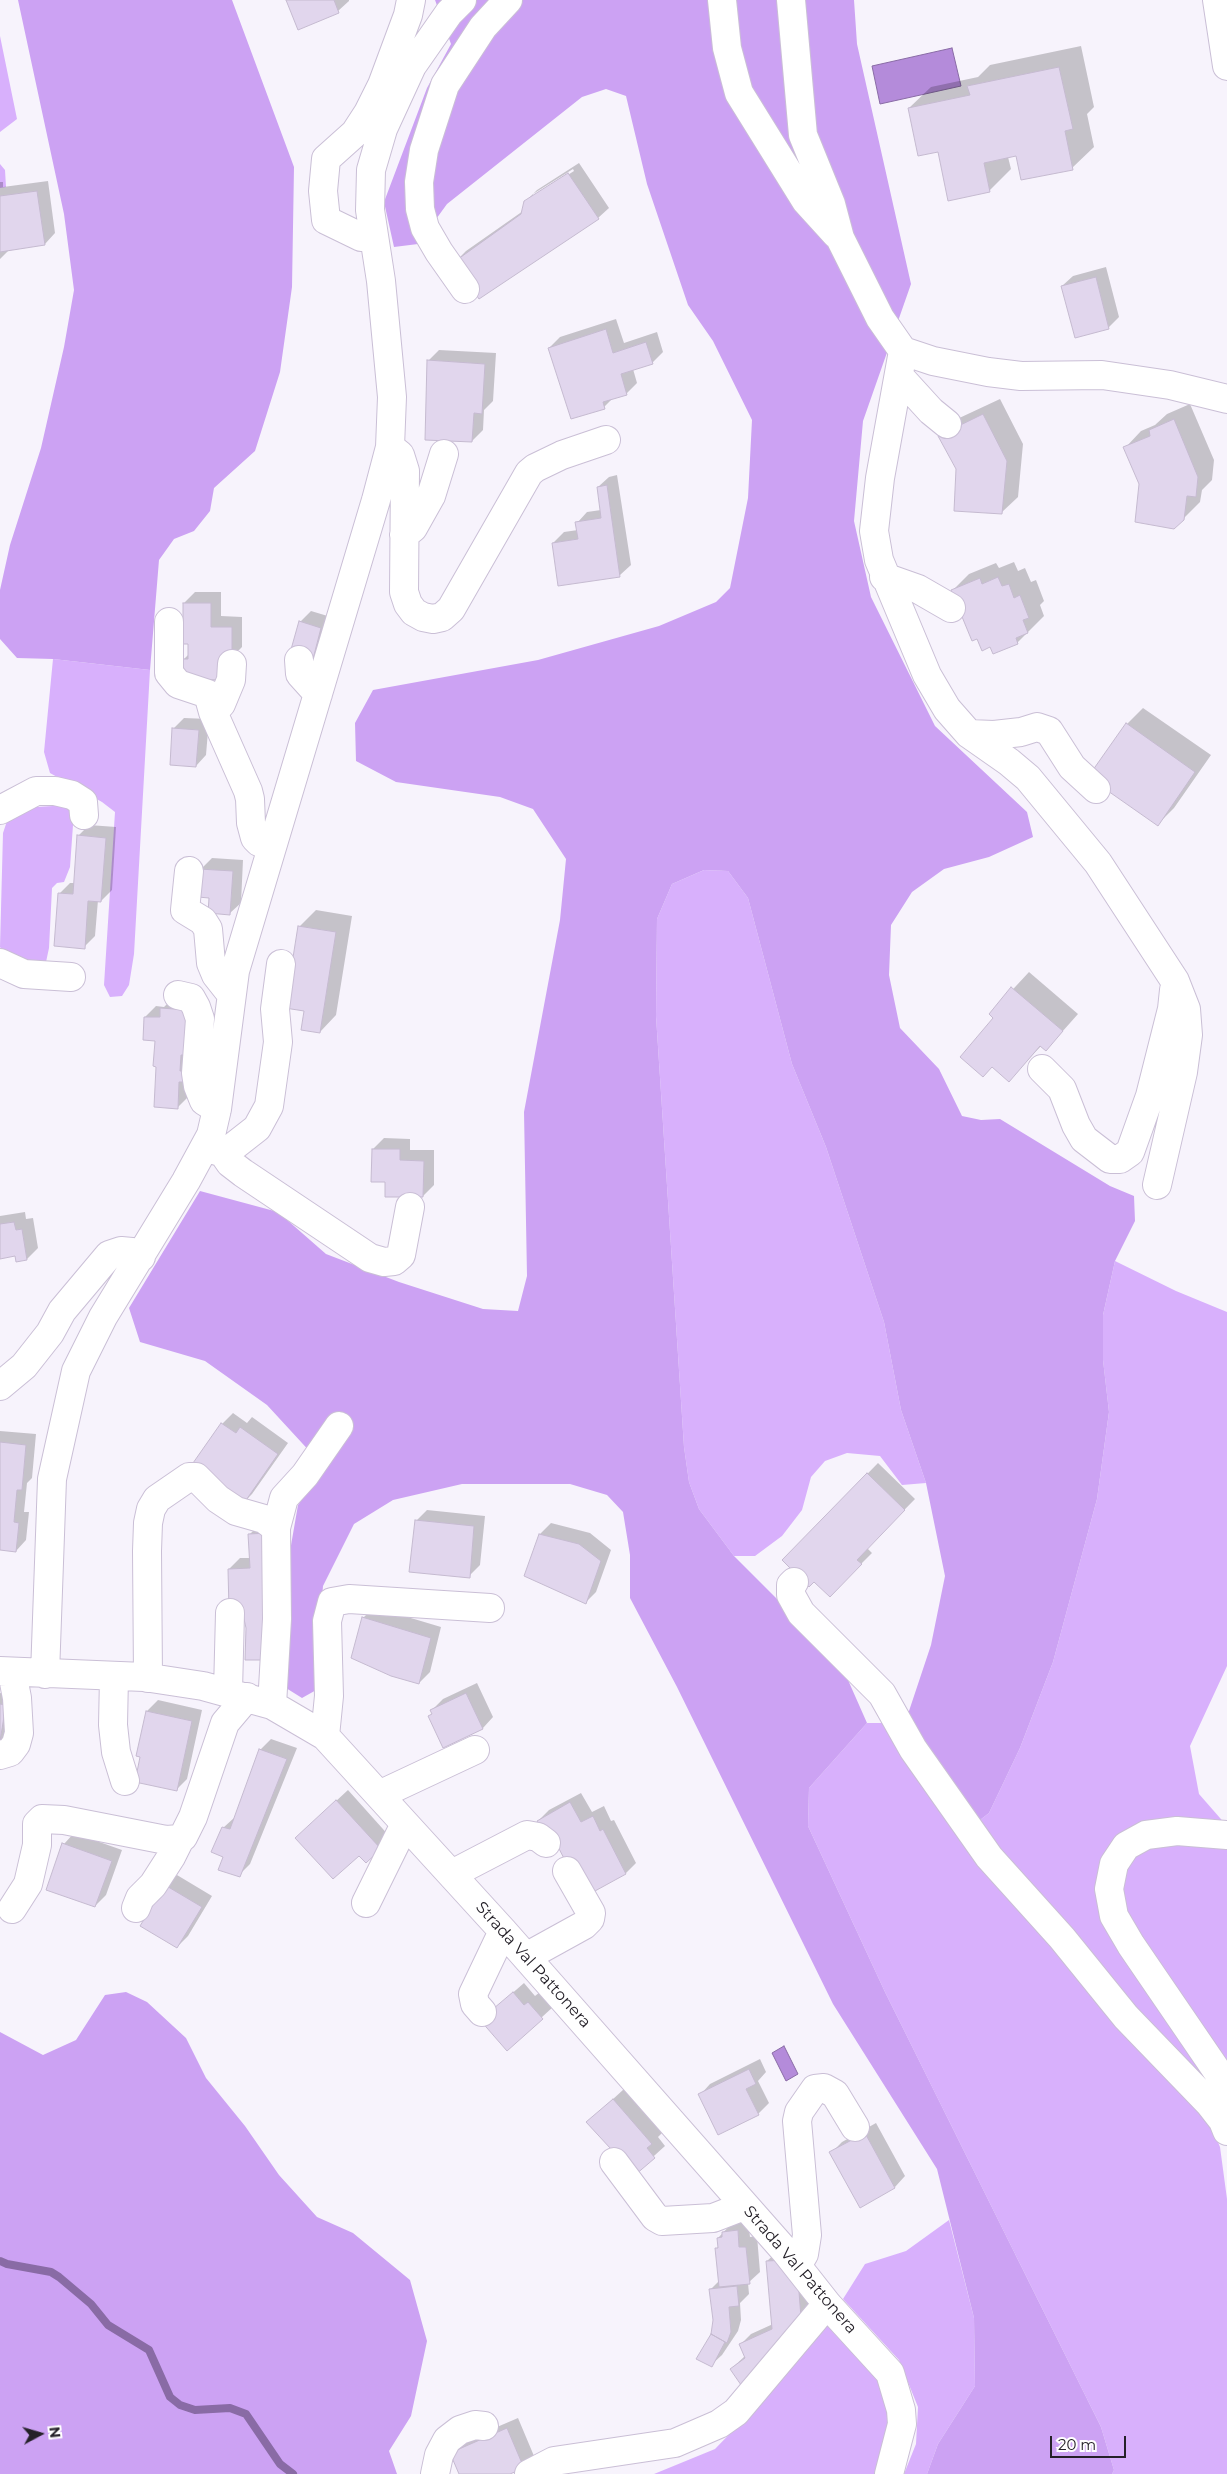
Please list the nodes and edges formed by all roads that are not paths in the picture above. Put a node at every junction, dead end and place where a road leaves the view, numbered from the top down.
1 (411, 0) edge
2 (462, 0) edge
3 (508, 0) edge
4 (722, 0) edge
5 (791, 0) edge
6 (1217, 0) edge
7 (1227, 66) edge
8 (374, 237) junction
9 (840, 238) junction
10 (464, 289) dead end
11 (903, 351) junction
12 (900, 377) junction
13 (1227, 399) edge
14 (947, 424) dead end
15 (606, 440) dead end
16 (390, 447) junction
17 (444, 454) dead end
18 (404, 535) junction
19 (884, 577) junction
20 (951, 608) dead end
21 (169, 622) dead end
22 (299, 660) dead end
23 (232, 664) dead end
24 (318, 694) junction
25 (213, 712) junction
26 (968, 734) junction
27 (1096, 790) dead end
28 (0, 810) edge
29 (84, 815) dead end
30 (272, 843) junction
31 (188, 871) dead end
32 (0, 964) edge
33 (281, 964) dead end
34 (71, 978) dead end
35 (1175, 981) junction
36 (231, 994) junction
37 (178, 995) dead end
38 (1042, 1069) dead end
39 (217, 1109) junction
40 (214, 1150) junction
41 (1157, 1185) dead end
42 (410, 1207) dead end
43 (141, 1257) junction
44 (0, 1386) edge
45 (339, 1426) dead end
46 (276, 1528) junction
47 (794, 1582) dead end
48 (490, 1608) dead end
49 (230, 1613) dead end
50 (6, 1672) edge
51 (45, 1674) junction
52 (114, 1677) junction
53 (148, 1678) junction
54 (249, 1698) junction
55 (324, 1736) junction
56 (475, 1750) dead end
57 (0, 1755) edge
58 (125, 1781) dead end
59 (379, 1795) junction
60 (405, 1824) junction
61 (1227, 1835) edge
62 (180, 1839) junction
63 (546, 1843) dead end
64 (567, 1871) dead end
65 (452, 1874) junction
66 (366, 1903) dead end
67 (136, 1908) dead end
68 (12, 1909) dead end
69 (503, 1931) junction
70 (526, 1957) junction
71 (482, 2012) dead end
72 (1225, 2126) edge
73 (855, 2127) dead end
74 (614, 2162) dead end
75 (744, 2206) junction
76 (797, 2266) junction
77 (827, 2304) junction
78 (484, 2426) dead end
79 (435, 2474) edge
80 (529, 2474) edge
81 (889, 2474) edge

1 - 8 street
2 - 8 street
3 - 10 street
4 - 9 street
5 - 9 street
6 - 7 street
8 - 16 street
9 - 11 street
11 - 12 street
11 - 13 street
12 - 14 street
12 - 19 street
15 - 18 street
16 - 18 street
16 - 24 street
17 - 18 street
19 - 20 street
19 - 26 street
21 - 25 street
22 - 24 street
23 - 25 street
24 - 30 street
25 - 30 street
26 - 27 street
26 - 35 street
28 - 29 street
30 - 36 street
31 - 36 street
32 - 34 street
33 - 40 street
35 - 38 street
35 - 41 street
36 - 39 street
37 - 39 street
39 - 40 street
40 - 42 street
40 - 43 street
43 - 44 street
43 - 51 street
45 - 46 street
46 - 53 street
46 - 54 street
47 - 72 street
48 - 55 street
49 - 54 street
50 - 51 street, Strada Val Pattonera
50 - 57 street
51 - 52 street, Strada Val Pattonera
52 - 53 street, Strada Val Pattonera
52 - 58 street
53 - 54 street, Strada Val Pattonera
54 - 55 street, Strada Val Pattonera
54 - 62 street
55 - 59 street, Strada Val Pattonera
56 - 59 street
59 - 60 street, Strada Val Pattonera
60 - 65 street, Strada Val Pattonera
60 - 66 street
61 - 72 street
62 - 67 street
62 - 68 street
63 - 65 street
64 - 70 street
65 - 69 street, Strada Val Pattonera
69 - 70 street, Strada Val Pattonera
69 - 71 street
70 - 75 street, Strada Val Pattonera
73 - 76 street
74 - 75 street
75 - 76 street, Strada Val Pattonera
76 - 77 street, Strada Val Pattonera
77 - 80 street
77 - 81 street, Strada Val Pattonera
78 - 79 street

